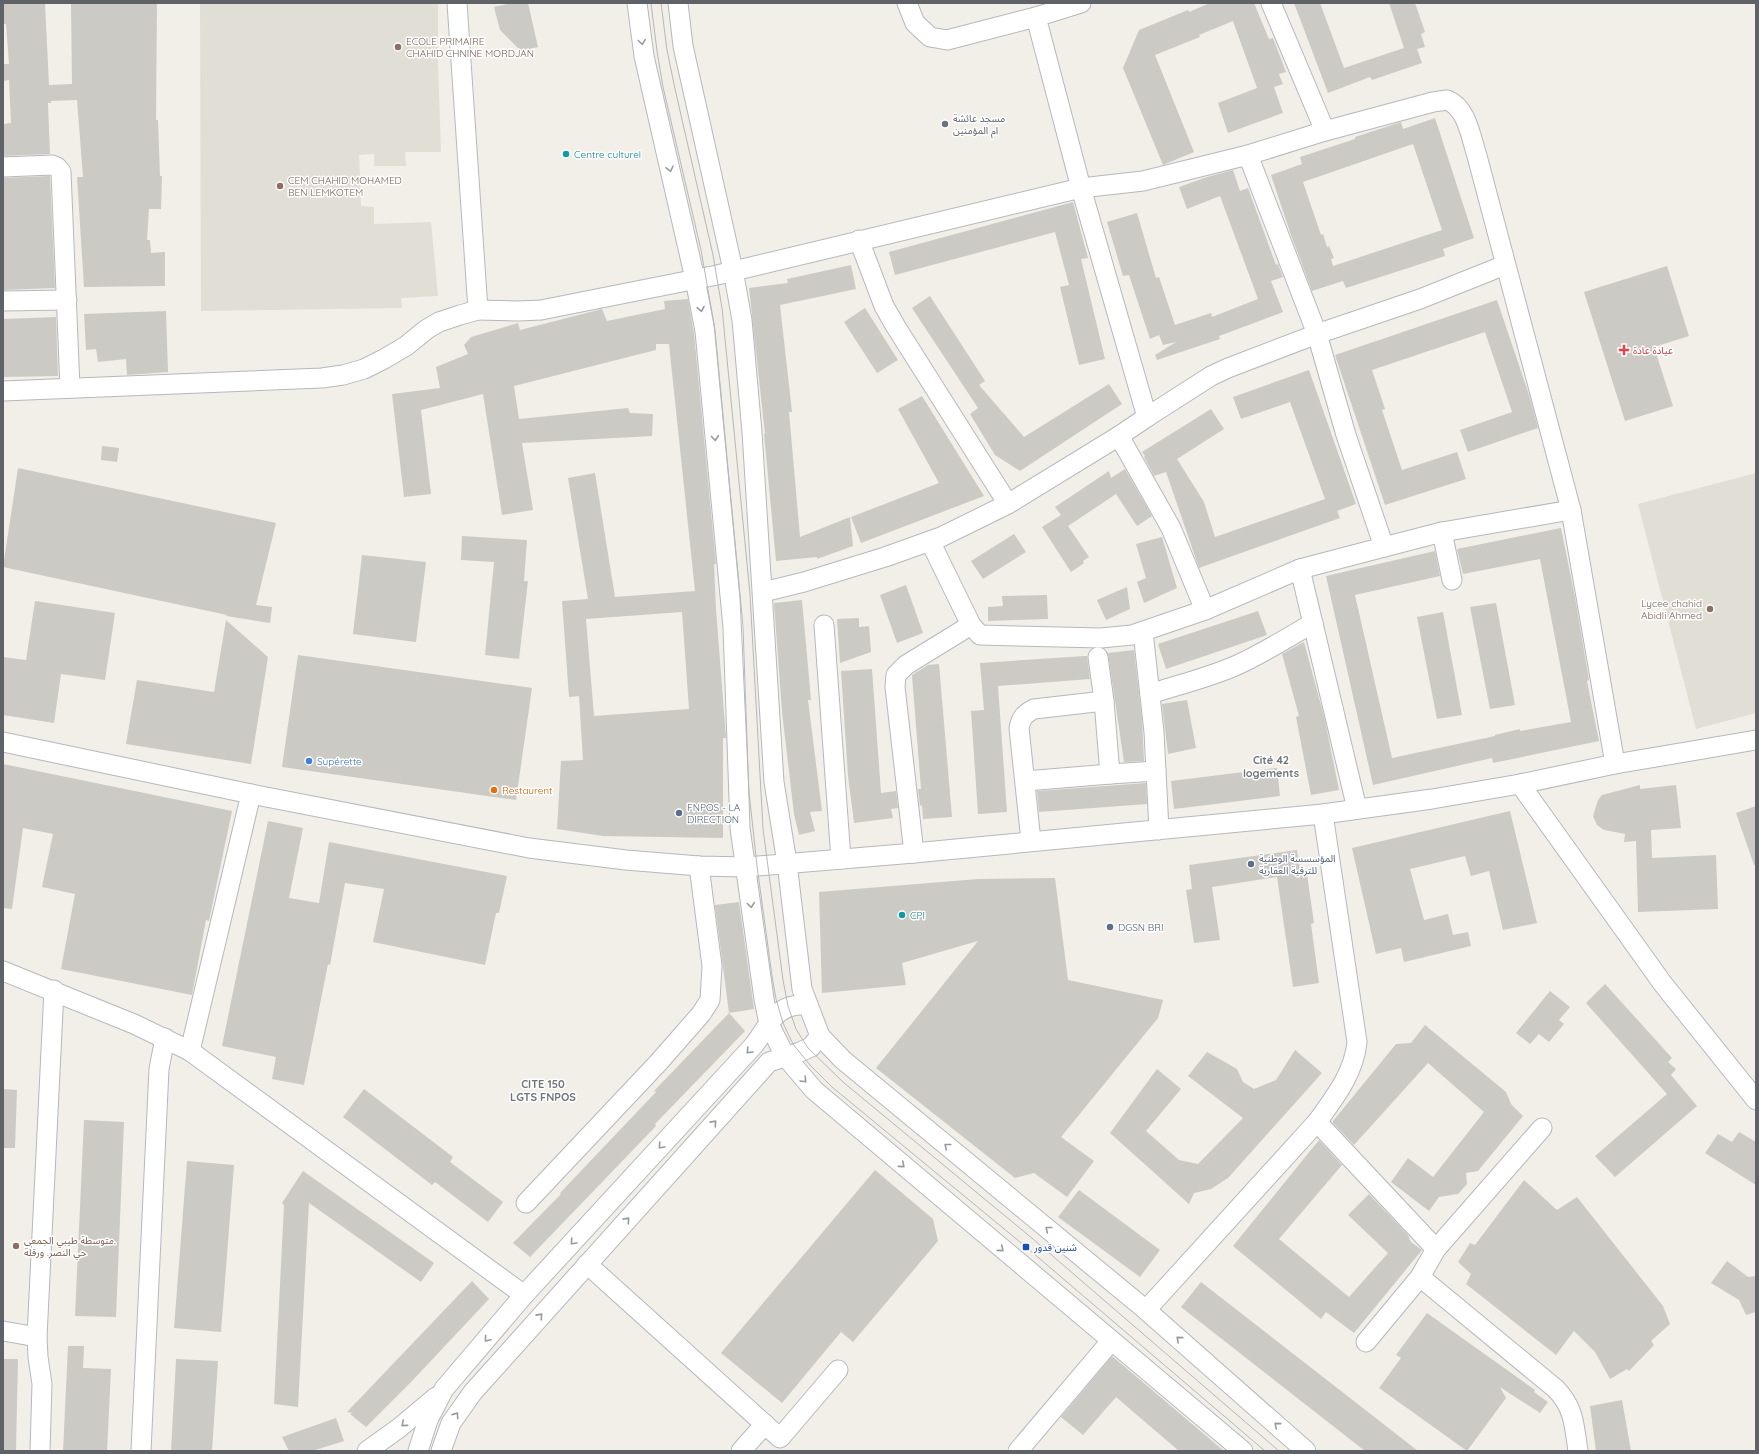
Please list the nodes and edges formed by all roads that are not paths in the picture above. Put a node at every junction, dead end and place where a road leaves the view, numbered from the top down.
1 (457, 3) edge
2 (638, 3) edge
3 (678, 3) edge
4 (907, 3) edge
5 (1081, 3) edge
6 (1271, 3) edge
7 (1036, 17) junction
8 (1325, 131) junction
9 (1248, 155) junction
10 (3, 167) edge
11 (1081, 188) junction
12 (858, 240) junction
13 (1505, 265) junction
14 (733, 270) junction
15 (695, 279) junction
16 (67, 300) junction
17 (3, 301) edge
18 (478, 310) junction
19 (1317, 334) junction
20 (70, 388) junction
21 (3, 391) edge
22 (1147, 417) junction
23 (1119, 436) junction
24 (1008, 504) junction
25 (1571, 510) junction
26 (1442, 532) junction
27 (930, 541) junction
28 (1384, 547) junction
29 (1300, 569) junction
30 (1452, 580) dead end
31 (763, 592) junction
32 (1205, 610) junction
33 (1313, 623) junction
34 (824, 625) dead end
35 (971, 625) junction
36 (1142, 632) junction
37 (1098, 657) dead end
38 (1150, 694) junction
39 (1104, 701) junction
40 (1756, 740) edge
41 (3, 742) edge
42 (1615, 764) junction
43 (1156, 770) junction
44 (1110, 774) junction
45 (1025, 781) junction
46 (1520, 784) junction
47 (251, 794) junction
48 (1357, 809) junction
49 (1323, 814) junction
50 (1159, 830) junction
51 (1031, 841) junction
52 (914, 853) junction
53 (841, 859) junction
54 (787, 863) junction
55 (699, 866) junction
56 (746, 867) junction
57 (3, 971) edge
58 (54, 990) junction
59 (808, 1005) junction
60 (769, 1024) junction
61 (820, 1036) junction
62 (165, 1038) junction
63 (190, 1051) junction
64 (785, 1056) junction
65 (1756, 1100) edge
66 (1317, 1122) junction
67 (1542, 1128) dead end
68 (526, 1203) dead end
69 (1436, 1249) junction
70 (587, 1264) junction
71 (1420, 1277) junction
72 (524, 1295) junction
73 (1146, 1310) junction
74 (3, 1331) edge
75 (37, 1337) junction
76 (1111, 1341) junction
77 (1366, 1342) dead end
78 (838, 1370) dead end
79 (444, 1389) junction
80 (765, 1424) junction
81 (40, 1451) edge
82 (142, 1451) edge
83 (367, 1451) edge
84 (418, 1451) edge
85 (441, 1451) edge
86 (742, 1451) edge
87 (1018, 1451) edge
88 (1242, 1451) edge
89 (1306, 1451) edge
90 (1578, 1451) edge

1 - 18 street
2 -> 15 street
3 - 14 street
4 - 7 street
5 - 7 street
6 - 8 street
7 - 11 street
8 - 9 street
8 - 13 street
9 - 11 street
9 - 19 street
10 - 16 street
11 - 12 street
11 - 22 street
12 - 14 street
12 - 24 street
13 - 19 street
13 - 25 street
14 - 15 street
14 - 31 street
15 - 18 street
15 -> 56 street
16 - 17 street
16 - 20 street
18 - 20 street
19 - 22 street
19 - 28 street
20 - 21 street
22 - 23 street
23 - 24 street
23 - 32 street
24 - 27 street
25 - 26 street
25 - 42 street
26 - 28 street
26 - 30 street
27 - 31 street
27 - 35 street
28 - 29 street
29 - 32 street
29 - 33 street
31 - 54 street
32 - 36 street
33 - 38 street
33 - 48 street
34 - 53 street
35 - 36 street
35 - 52 street
36 - 38 street
37 - 39 street
38 - 43 street
39 - 44 street
39 - 45 street
40 - 42 street
41 - 47 street
42 - 46 street
43 - 44 street
43 - 50 street
44 - 45 street
45 - 51 street
46 - 48 street
46 - 65 street
47 - 55 street
47 - 63 street
48 - 49 street
49 - 50 street
49 - 66 street
50 - 51 street
51 - 52 street
52 - 53 street
53 - 54 street
54 - 56 street
54 - 59 street
55 - 56 street
55 - 68 street
56 -> 60 street
57 - 58 street
58 - 62 street
58 - 75 street
59 - 60 street
59 - 61 street
60 - 64 street
60 -> 72 street
61 - 64 street
73 -> 61 street
62 - 63 street
62 - 82 street
63 - 72 street
70 -> 64 street
64 -> 76 street
66 - 69 street
66 - 73 street
67 - 69 street
69 - 71 street
70 - 80 street
85 -> 70 street
71 - 77 street
71 - 90 street
72 -> 79 street
89 -> 73 street
74 - 75 street
75 - 81 street
76 - 87 street
76 - 88 street
78 - 80 street
79 -> 83 street
79 - 84 street
80 - 86 street

